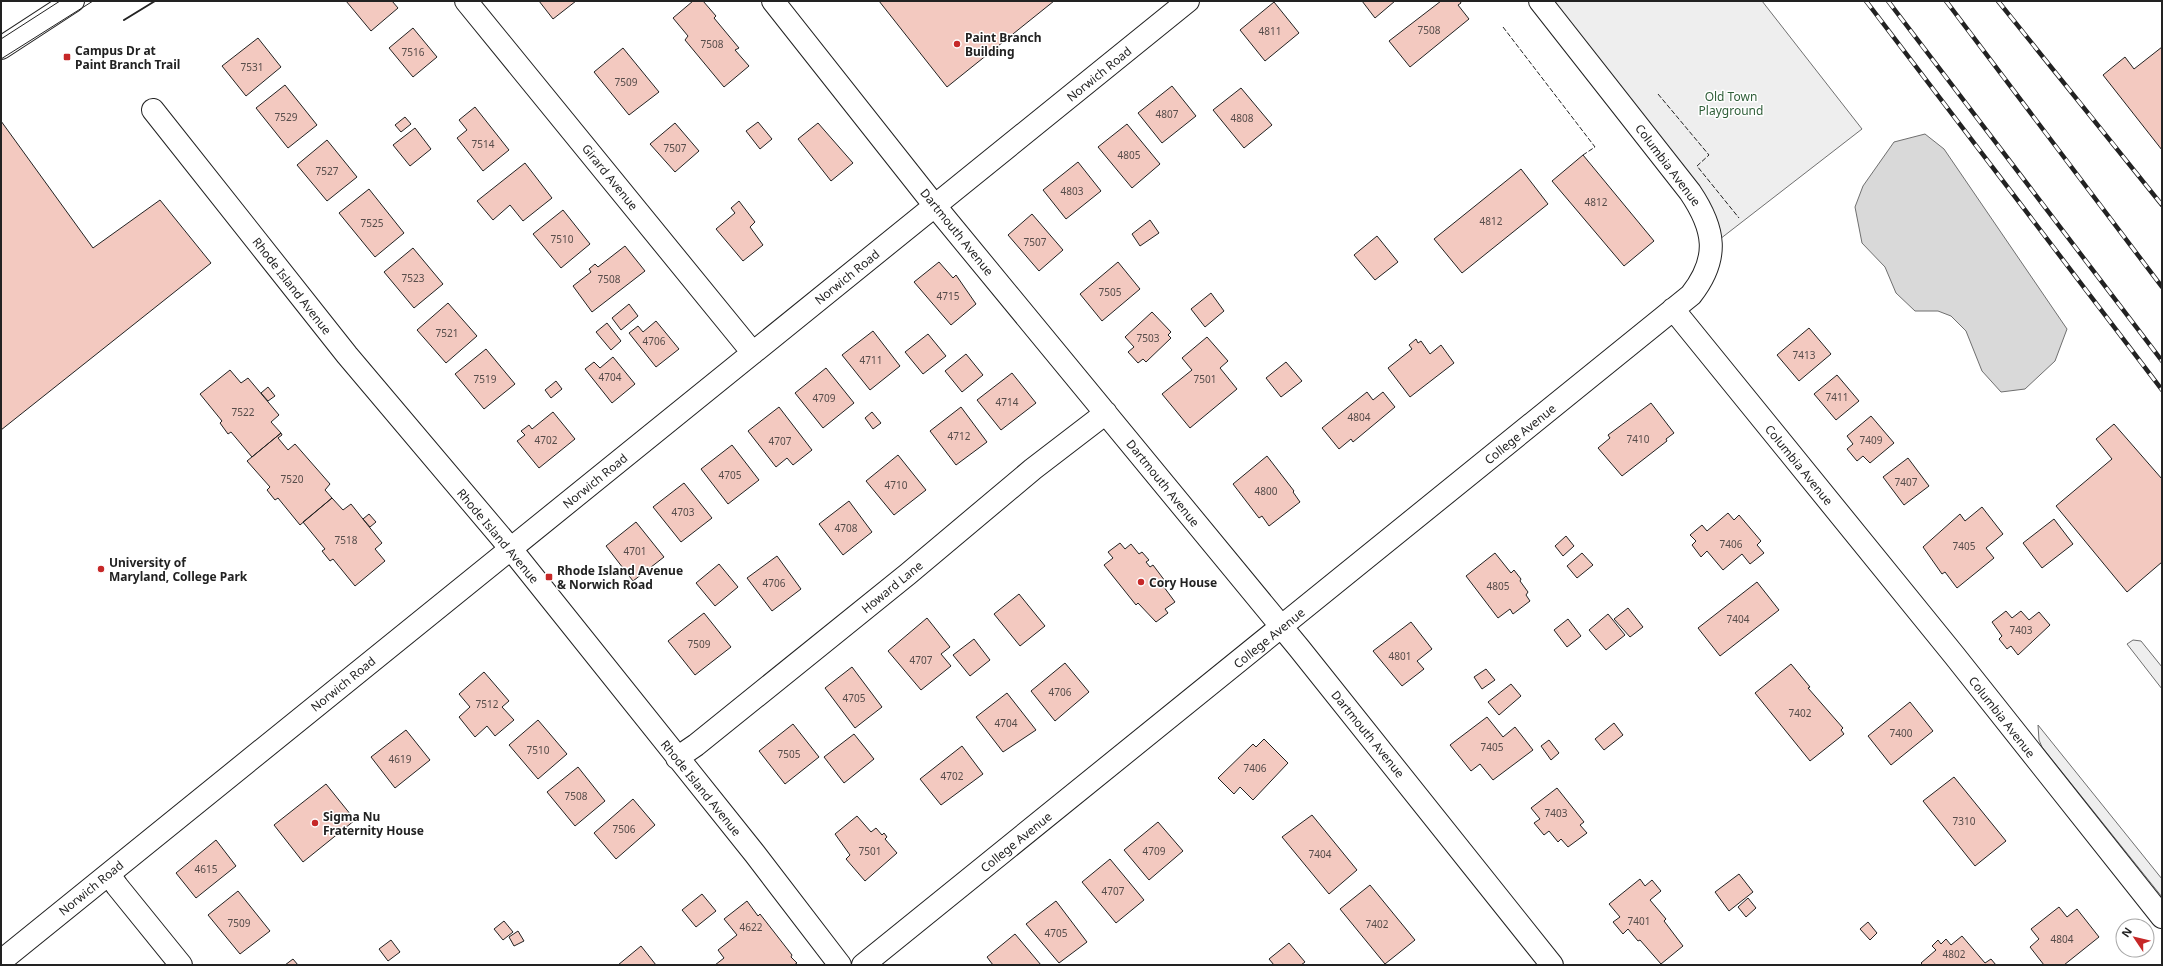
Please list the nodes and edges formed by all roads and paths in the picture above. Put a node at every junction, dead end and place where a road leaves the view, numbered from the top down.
1 (73, 1) edge
2 (466, 1) edge
3 (773, 1) edge
4 (1188, 1) edge
5 (1540, 1) edge
6 (1, 48) edge
7 (153, 110) dead end
8 (935, 206) junction
9 (1673, 309) junction
10 (753, 353) junction
11 (1106, 413) junction
12 (510, 549) junction
13 (1282, 628) junction
14 (677, 758) junction
15 (109, 874) junction
16 (2162, 917) edge
17 (1, 961) edge
18 (181, 965) edge
19 (840, 965) edge
20 (862, 965) edge
21 (1552, 965) edge

1 - 6 street
2 - 10 street, Girard Avenue
3 - 8 street, Dartmouth Avenue
4 - 8 street, Norwich Road
5 - 9 street, Columbia Avenue
7 - 12 street, Rhode Island Avenue
8 - 10 street, Norwich Road
8 - 11 street, Dartmouth Avenue
9 - 13 street, College Avenue
9 - 16 street, Columbia Avenue
10 - 12 street, Norwich Road
11 - 13 street, Dartmouth Avenue
11 - 14 street, Howard Lane
12 - 14 street, Rhode Island Avenue
12 - 15 street, Norwich Road
13 - 20 street, College Avenue
13 - 21 street, Dartmouth Avenue
14 - 19 street, Rhode Island Avenue
15 - 17 street, Norwich Road
15 - 18 street

